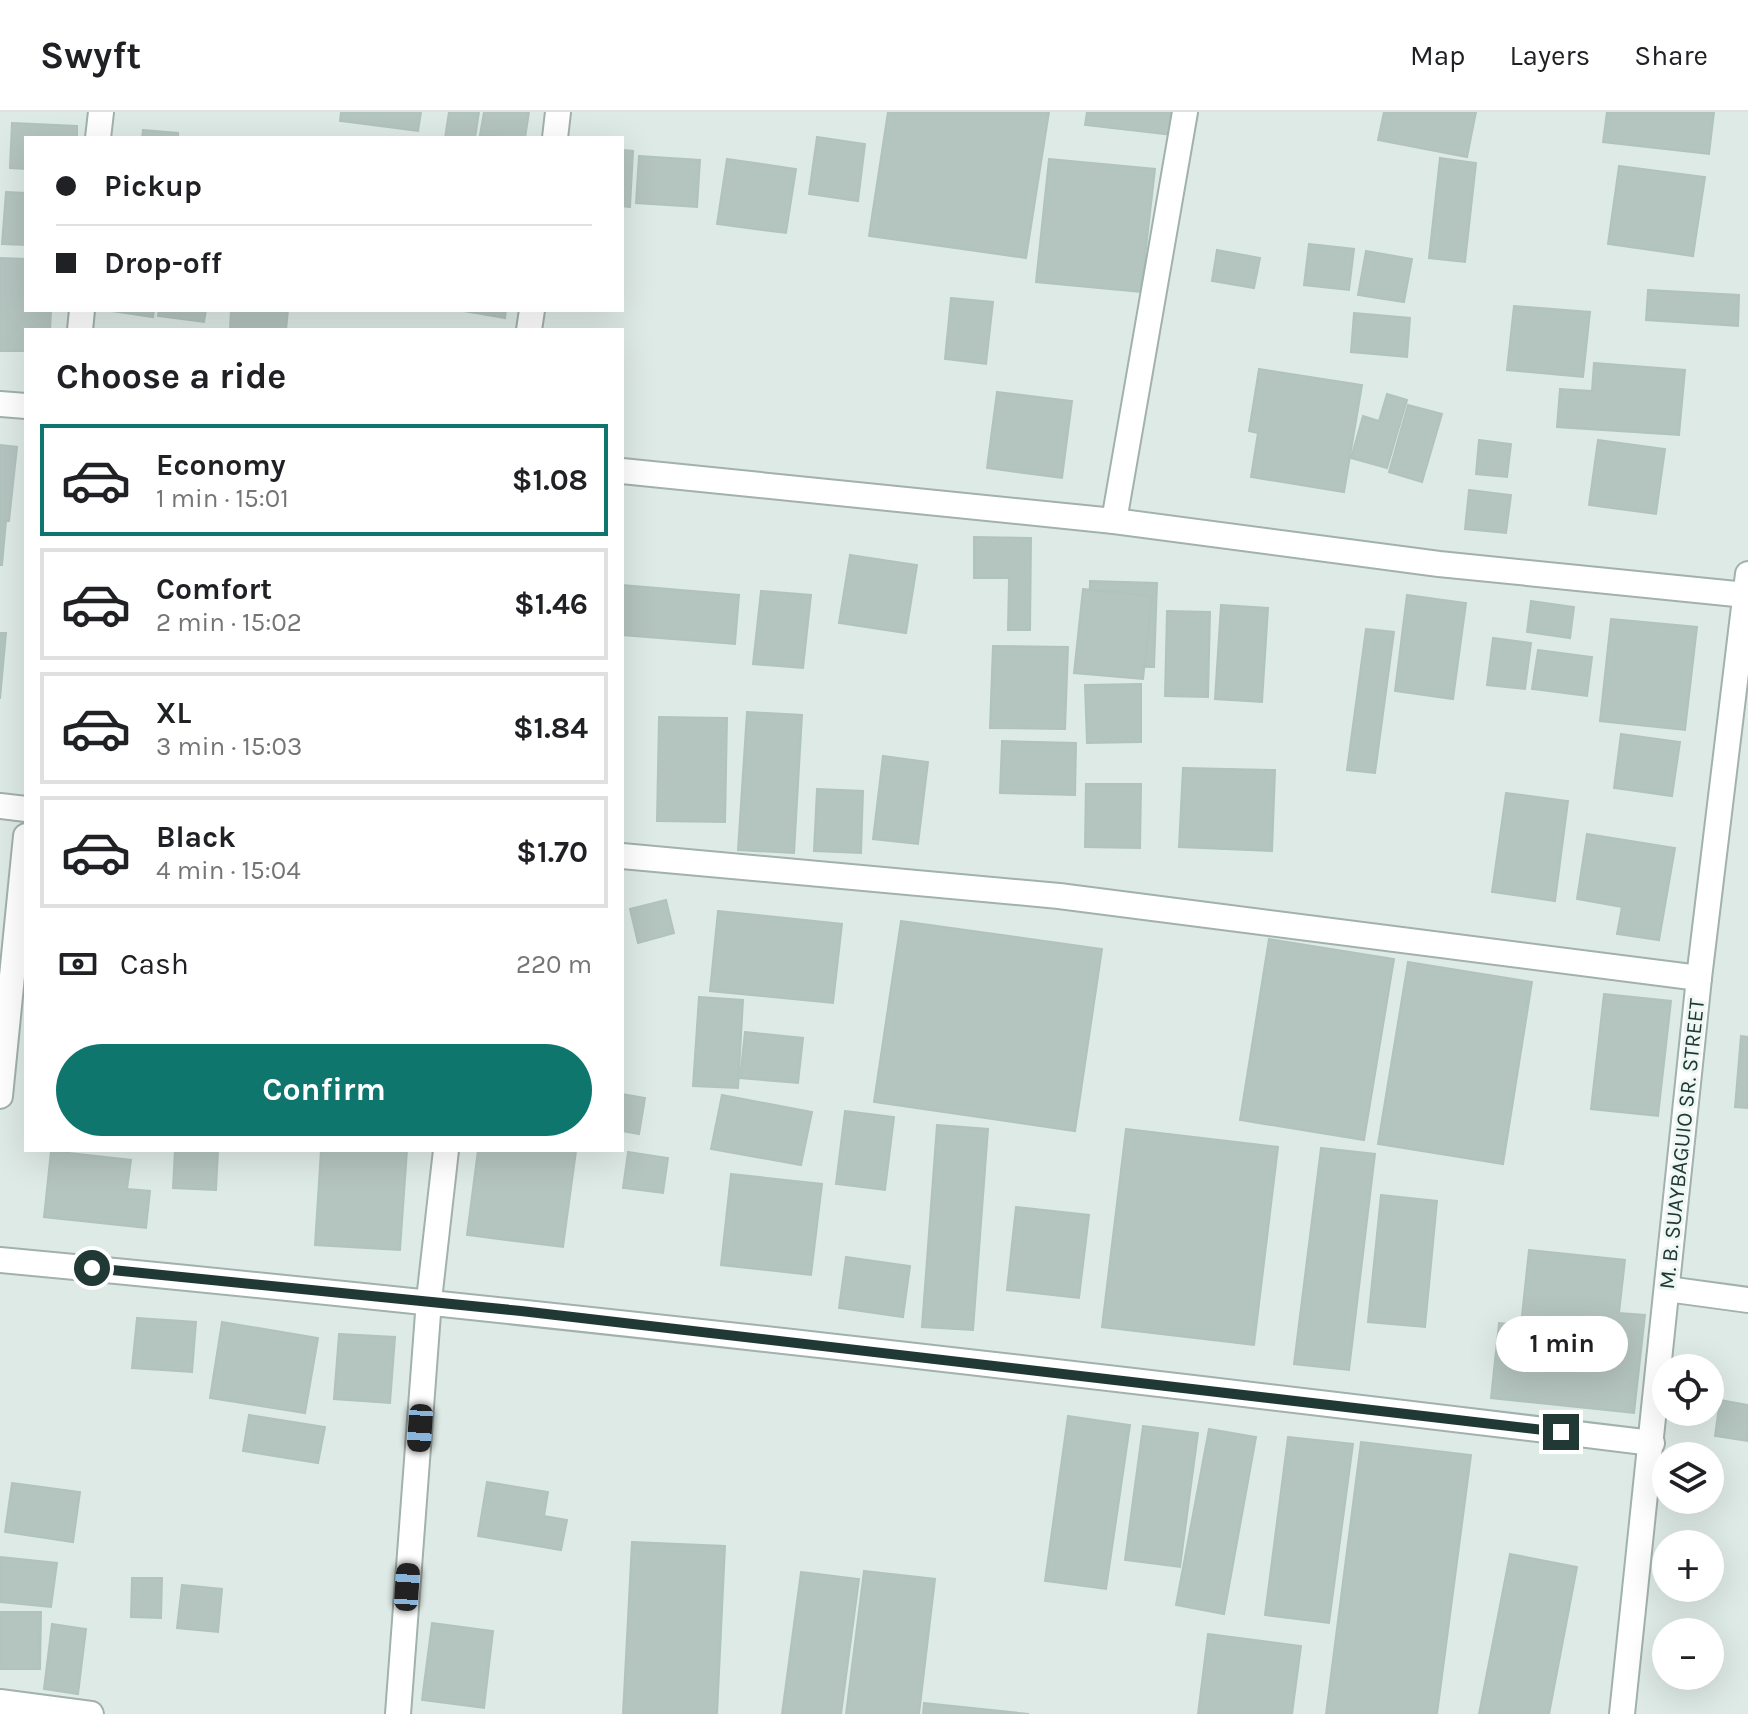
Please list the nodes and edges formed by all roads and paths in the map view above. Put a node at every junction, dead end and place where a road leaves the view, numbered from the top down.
1 (101, 112) edge
2 (558, 112) edge
3 (1185, 112) edge
4 (98, 136) edge
5 (555, 136) edge
6 (0, 404) edge
7 (24, 406) edge
8 (624, 471) edge
9 (1114, 521) junction
10 (1747, 584) edge
11 (0, 806) edge
12 (24, 809) edge
13 (24, 856) edge
14 (624, 856) edge
15 (1699, 978) junction
16 (0, 1096) edge
17 (446, 1152) edge
18 (0, 1260) edge
19 (1667, 1289) junction
20 (429, 1300) junction
21 (1748, 1300) edge
22 (1652, 1442) edge
23 (1652, 1443) joint
24 (0, 1702) edge
25 (91, 1714) edge
26 (398, 1714) edge
27 (1622, 1714) edge

1 - 4 street
2 - 5 street
3 - 9 street
6 - 7 street
8 - 9 street
9 - 10 street
10 - 15 street, M. B. SUAYBAGUIO SR. STREET
11 - 12 street
13 - 16 street
14 - 15 street
15 - 19 street, M. B. SUAYBAGUIO SR. STREET
17 - 20 street
18 - 20 street
19 - 21 street
19 - 22 street, M. B. SUAYBAGUIO SR. STREET
20 - 23 street
20 - 26 street
23 - 27 street, M. B. SUAYBAGUIO SR. STREET
24 - 25 street

